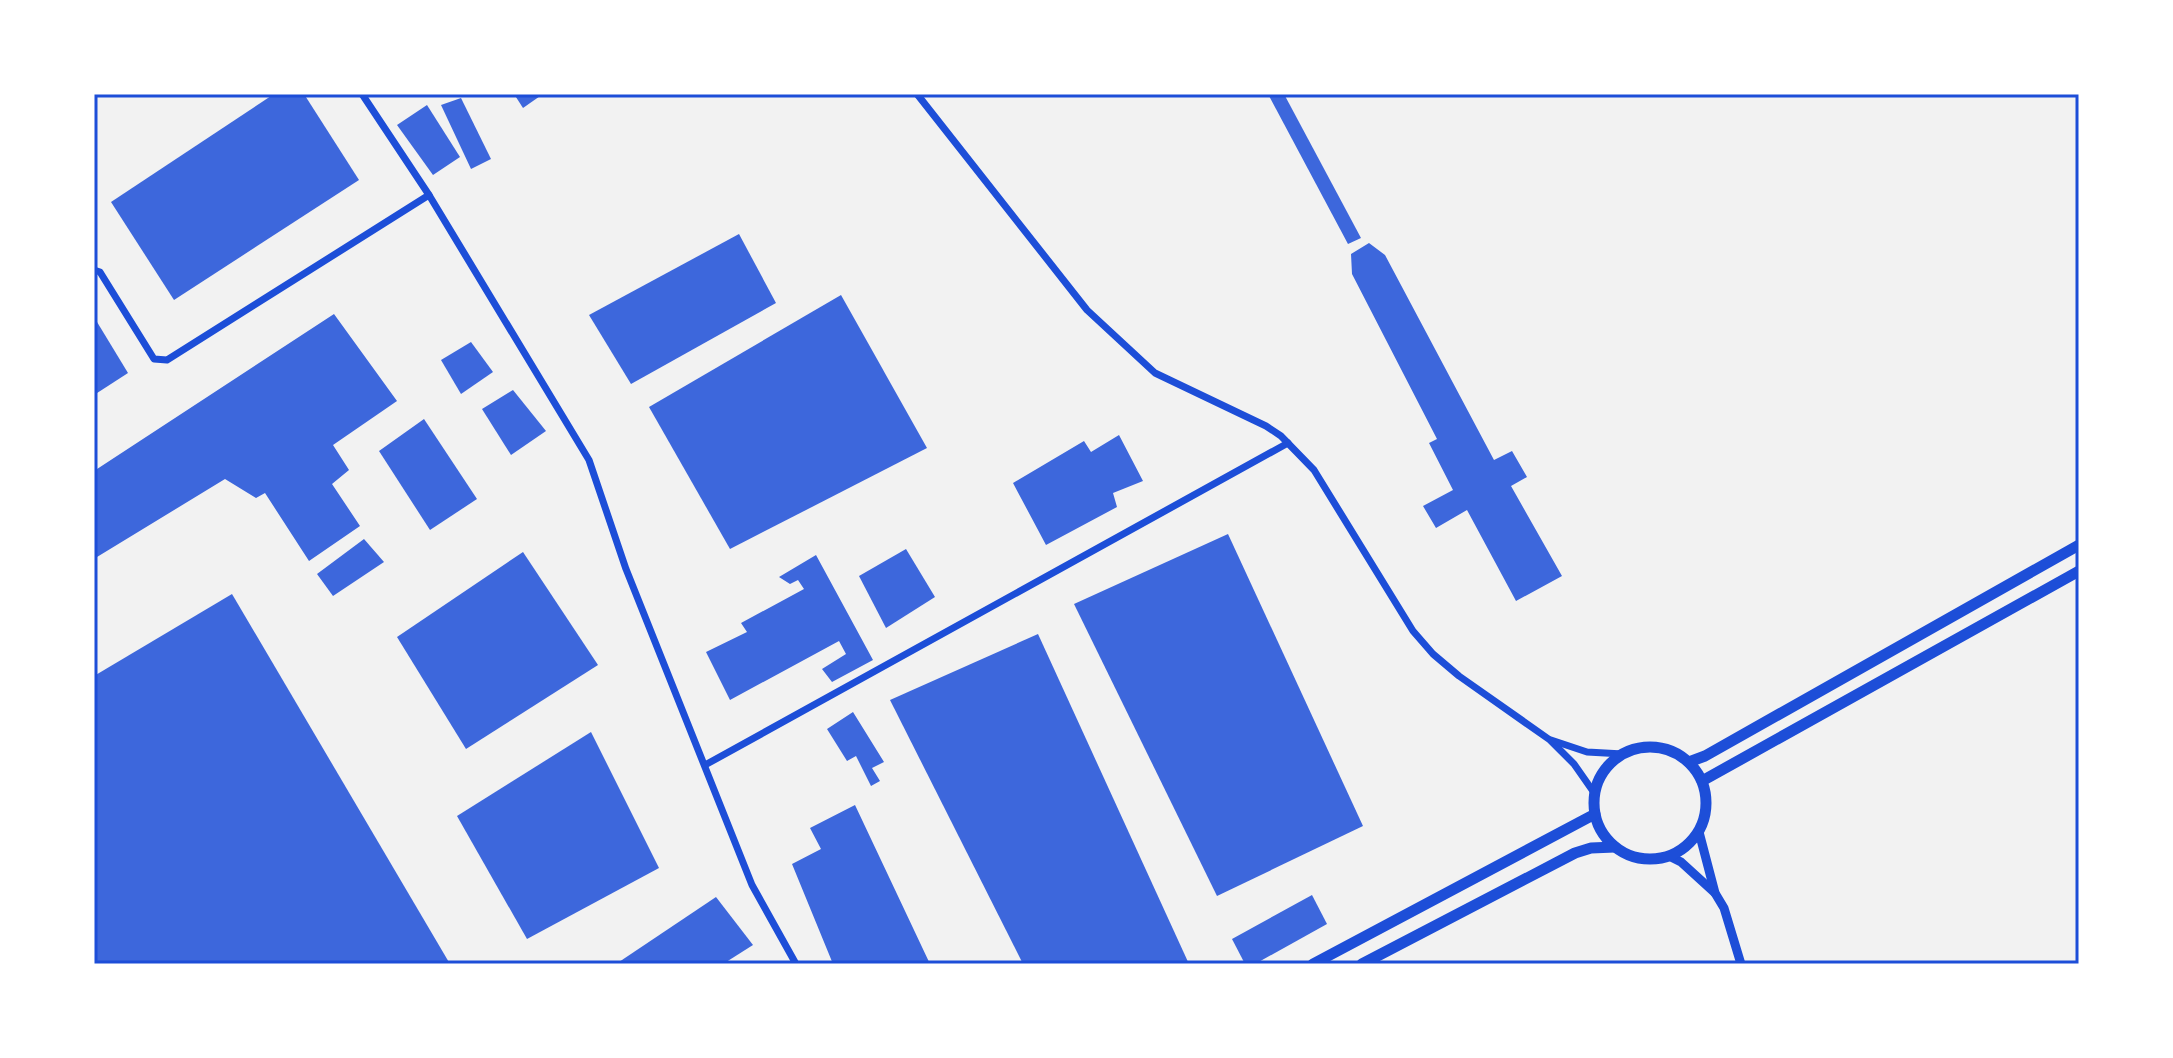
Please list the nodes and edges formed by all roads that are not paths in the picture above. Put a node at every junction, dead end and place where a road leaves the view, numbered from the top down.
1 (362, 94) edge
2 (917, 94) edge
3 (429, 195) junction
4 (94, 270) edge
5 (1288, 443) junction
6 (2079, 545) edge
7 (2079, 571) edge
8 (1550, 740) junction
9 (1623, 754) junction
10 (1689, 762) junction
11 (705, 765) junction
12 (1702, 781) junction
13 (1595, 794) junction
14 (1595, 814) junction
15 (1699, 832) junction
16 (1615, 847) junction
17 (1669, 856) junction
18 (1715, 893) junction
19 (796, 964) edge
20 (1313, 964) edge
21 (1362, 964) edge
22 (1741, 964) edge

1 - 3 street
2 - 5 street
3 - 4 street
3 - 11 street
5 - 8 street
5 - 11 street
6 - 10 main road
7 - 12 main road
8 - 9 street
8 - 13 street
9 - 10 main road
9 - 13 main road
10 - 12 main road
11 - 19 street
12 - 15 main road
13 - 14 main road
14 - 16 main road
14 - 20 main road
15 - 17 main road
15 - 18 street
16 - 17 main road
16 - 21 main road
17 - 18 street
18 - 22 street

